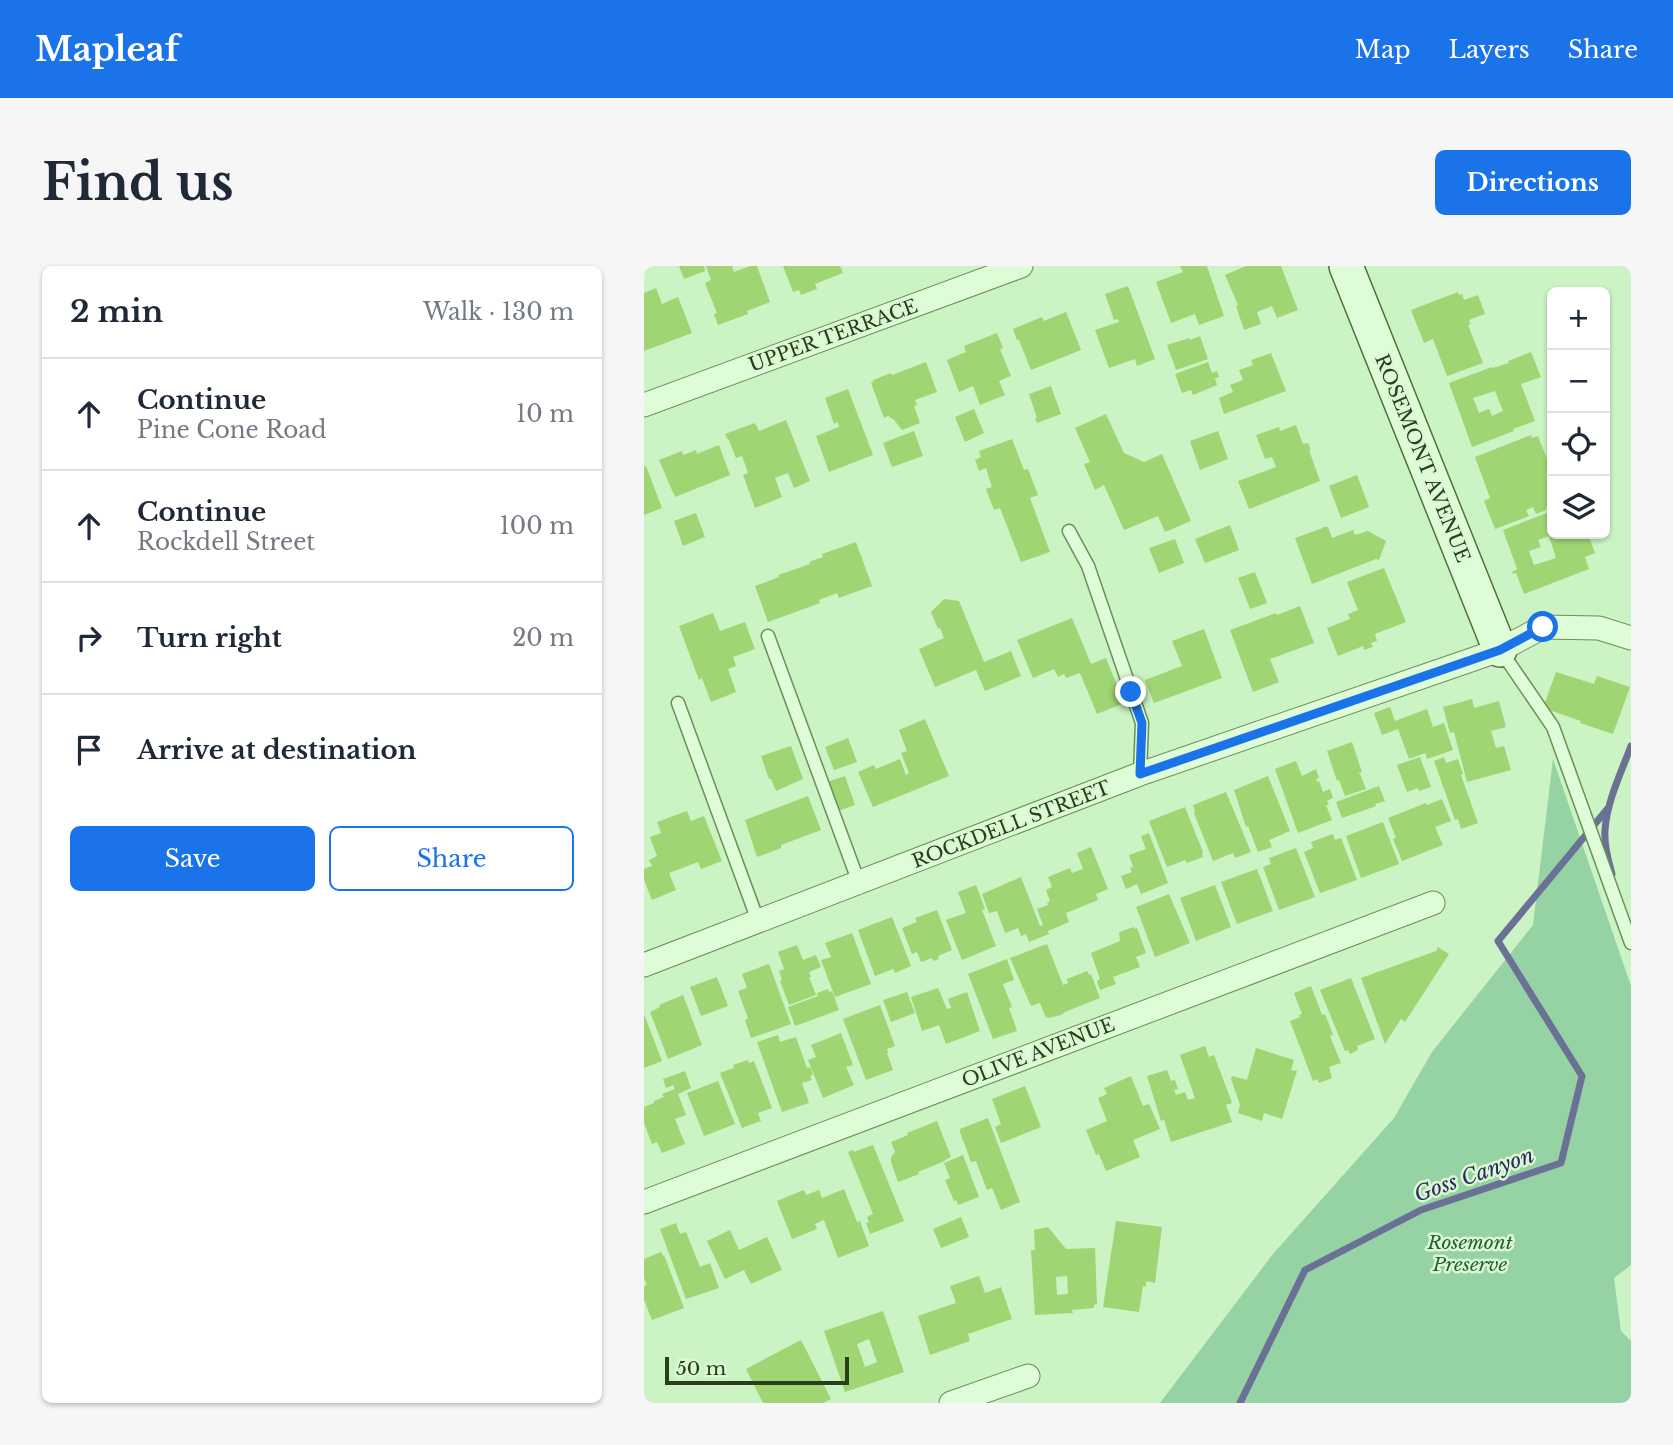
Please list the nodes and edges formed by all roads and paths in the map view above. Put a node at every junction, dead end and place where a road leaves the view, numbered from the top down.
1 (1021, 266) edge
2 (1346, 266) edge
3 (644, 405) edge
4 (1069, 531) dead end
5 (768, 636) dead end
6 (1631, 638) edge
7 (1500, 650) junction
8 (678, 703) dead end
9 (1140, 774) junction
10 (859, 883) junction
11 (1433, 903) dead end
12 (758, 922) junction
13 (1631, 943) edge
14 (644, 965) edge
15 (644, 1202) edge
16 (1028, 1376) dead end
17 (951, 1403) edge

1 - 3 street, UPPER TERRACE
2 - 7 street, ROSEMONT AVENUE
4 - 9 lane
5 - 10 lane
6 - 7 street, ROCKDELL STREET
7 - 9 street, ROCKDELL STREET
7 - 13 lane
8 - 12 lane
9 - 10 street, ROCKDELL STREET
10 - 12 street, ROCKDELL STREET
11 - 15 street, OLIVE AVENUE
12 - 14 street, ROCKDELL STREET
16 - 17 street

